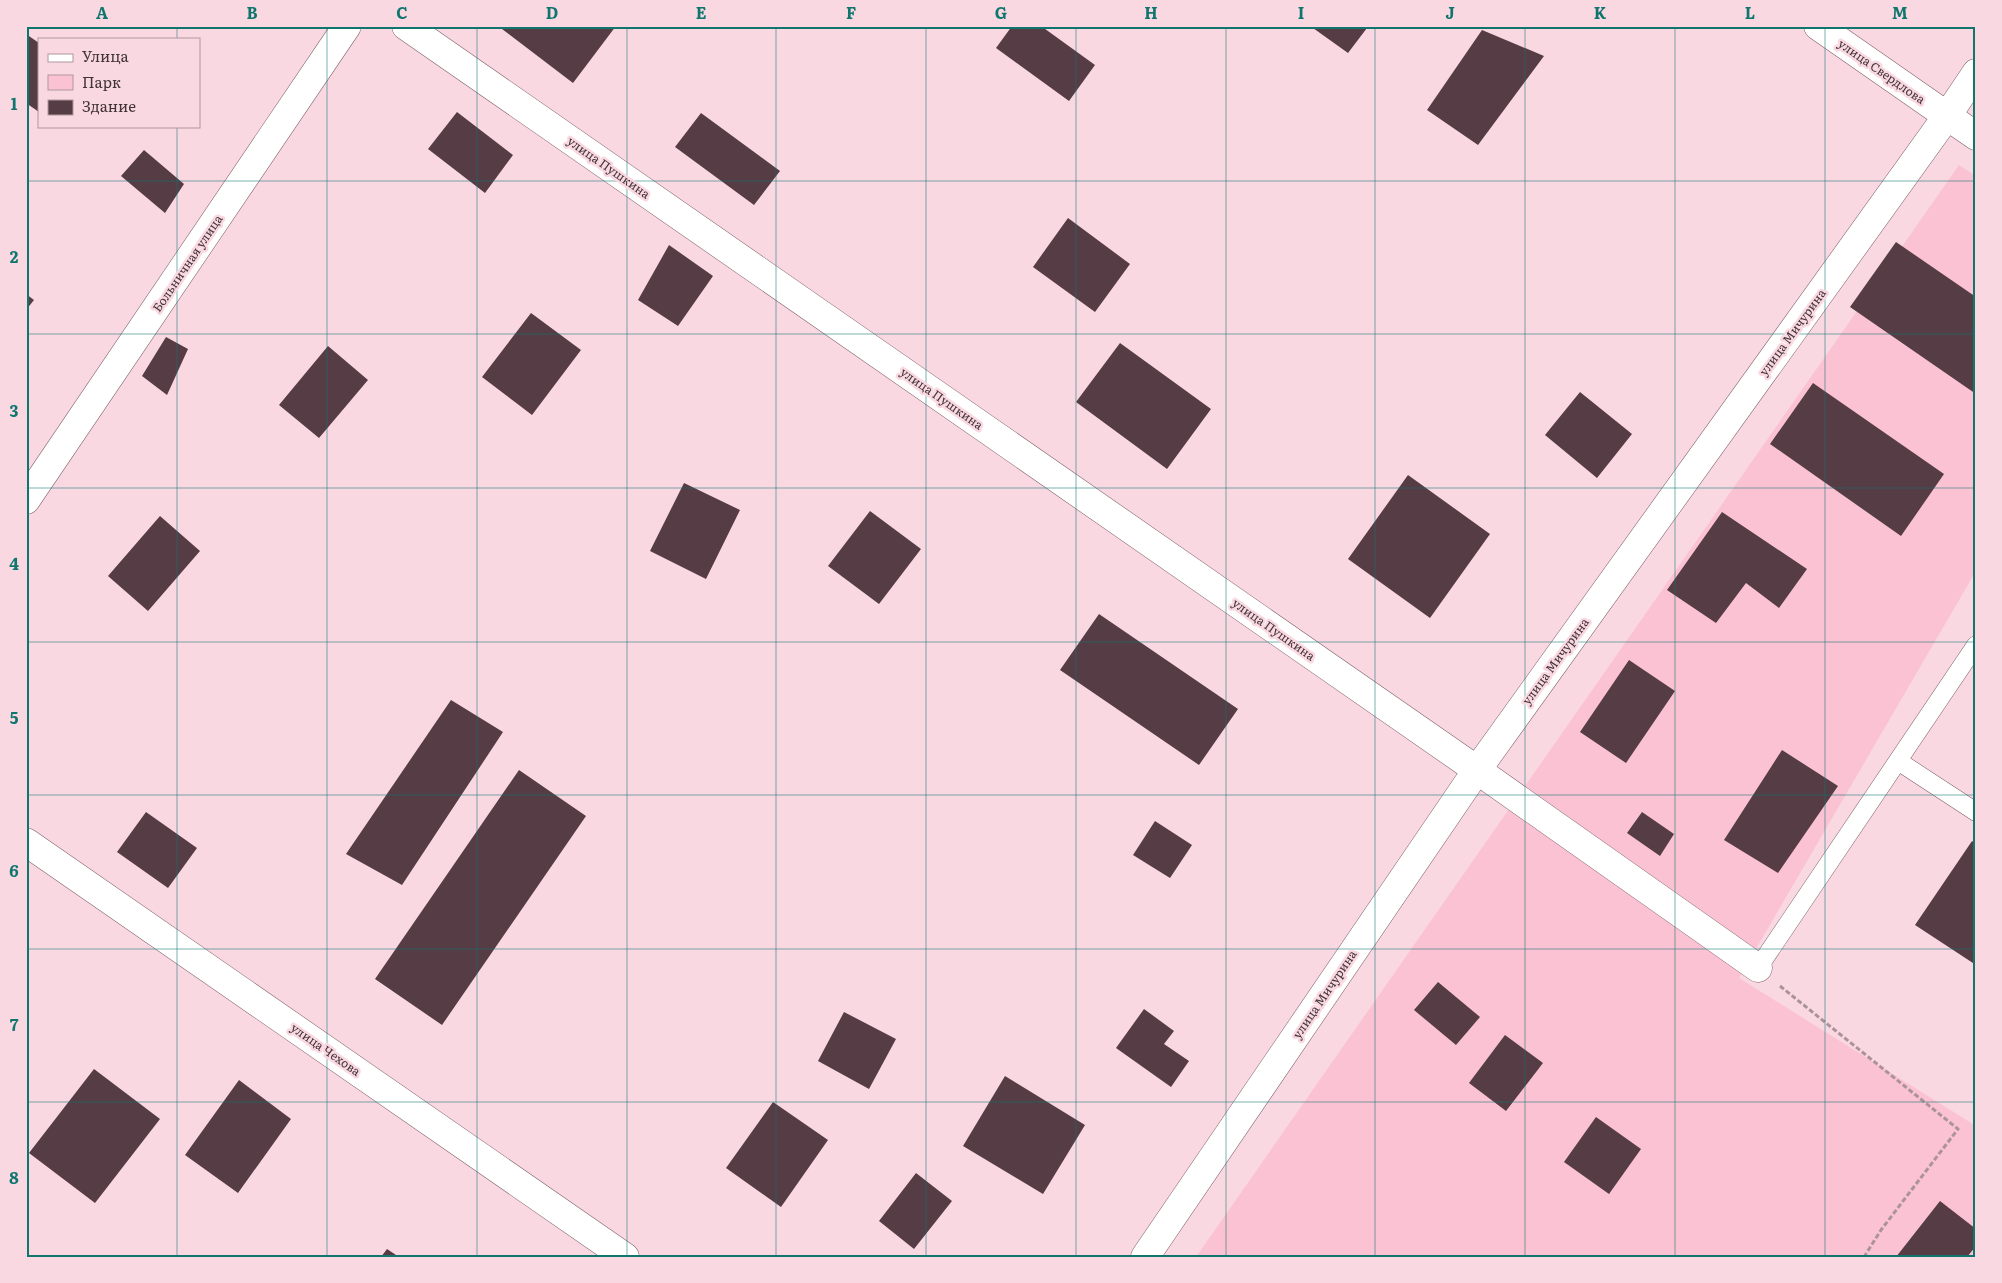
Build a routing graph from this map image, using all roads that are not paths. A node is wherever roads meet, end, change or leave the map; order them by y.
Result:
1 (347, 26) edge
2 (406, 26) edge
3 (1818, 26) edge
4 (1976, 73) edge
5 (1947, 116) junction
6 (1976, 136) edge
7 (26, 500) edge
8 (1976, 645) edge
9 (1898, 761) junction
10 (1477, 770) junction
11 (1976, 812) edge
12 (26, 842) edge
13 (1758, 968) joint
14 (624, 1257) edge
15 (1145, 1257) edge

1 - 7 street, Больничная улица
2 - 10 street, улица Пушкина
3 - 5 street, улица Свердлова
4 - 5 street, улица Мичурина
5 - 6 street, улица Свердлова
5 - 10 street, улица Мичурина
8 - 9 lane
9 - 11 lane
9 - 13 lane
10 - 13 street, улица Пушкина
10 - 15 street, улица Мичурина
12 - 14 street, улица Чехова

